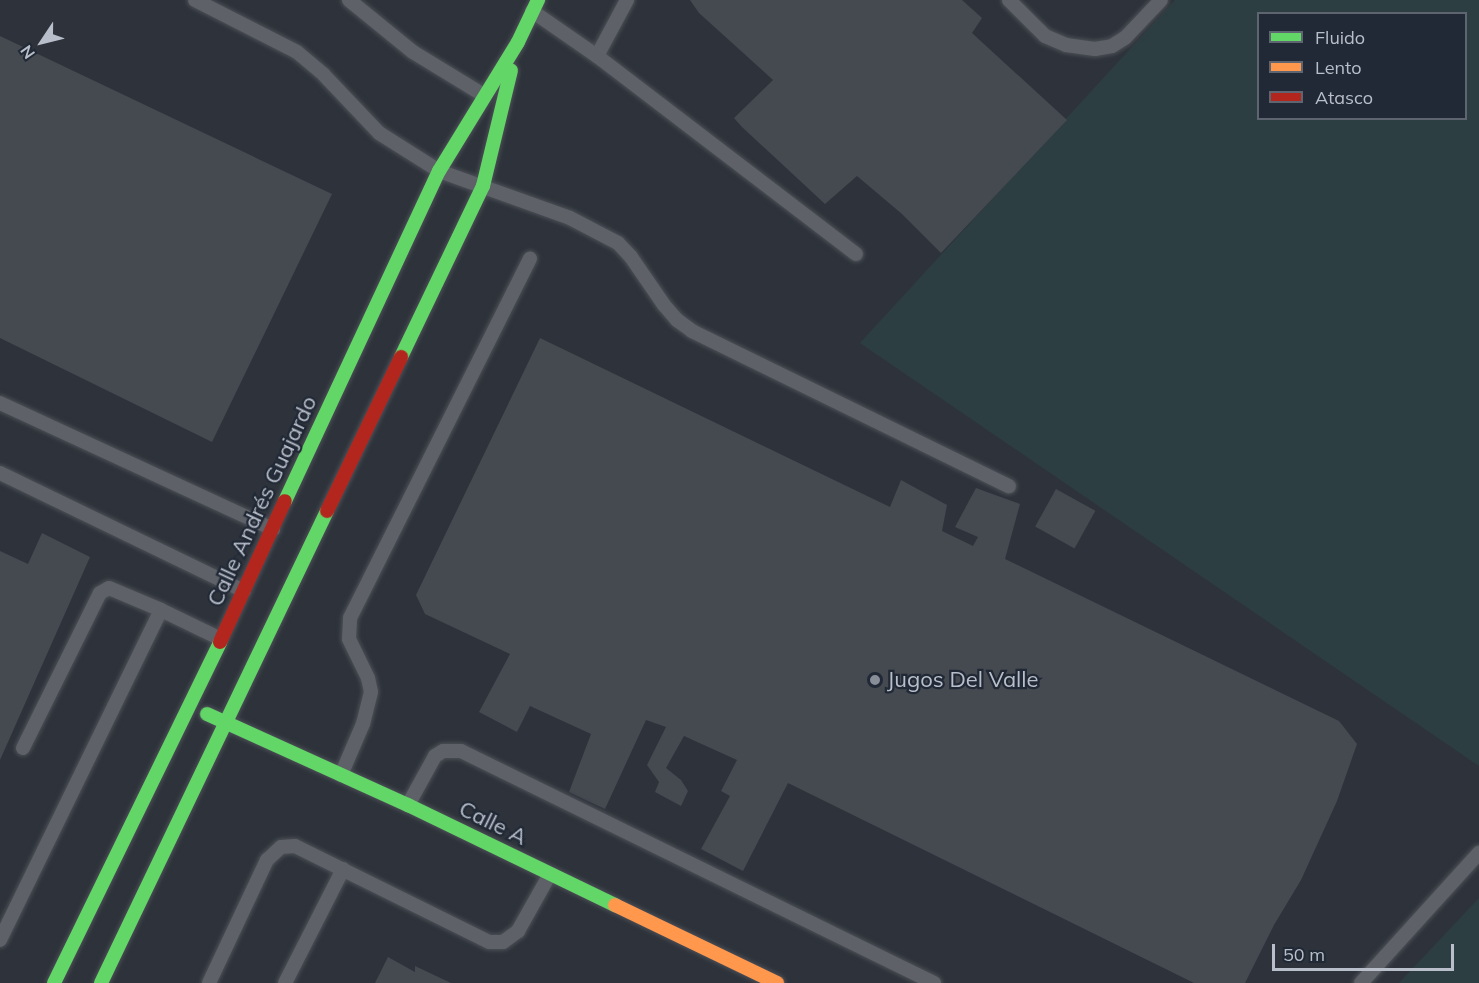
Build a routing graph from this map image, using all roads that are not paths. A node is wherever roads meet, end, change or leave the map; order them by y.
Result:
1 (195, 0) edge
2 (349, 0) edge
3 (627, 0) edge
4 (1009, 0) edge
5 (1161, 0) edge
6 (535, 6) edge
7 (518, 42) junction
8 (597, 56) junction
9 (484, 96) junction
10 (503, 104) junction
11 (439, 171) junction
12 (483, 186) junction
13 (856, 254) dead end
14 (530, 258) dead end
15 (0, 403) edge
16 (0, 473) edge
17 (1009, 486) dead end
18 (273, 529) junction
19 (244, 591) junction
20 (161, 610) junction
21 (221, 639) junction
22 (189, 706) junction
23 (226, 722) junction
24 (23, 748) dead end
25 (341, 775) junction
26 (408, 805) junction
27 (1479, 853) edge
28 (343, 869) junction
29 (550, 874) junction
30 (0, 940) edge
31 (54, 983) edge
32 (101, 983) edge
33 (209, 983) edge
34 (285, 983) edge
35 (777, 983) edge
36 (934, 983) edge
37 (1361, 983) edge

1 - 11 lane
2 - 9 lane
3 - 8 lane
4 - 5 lane
6 - 7 main road, Calle Andrés Guajardo
6 - 8 lane
7 - 9 main road, Calle Andrés Guajardo
7 - 10 main road, Calle Andrés Guajardo
8 - 13 lane
9 - 10 lane
9 - 11 main road, Calle Andrés Guajardo
10 - 12 main road, Calle Andrés Guajardo
11 - 12 lane
11 - 18 main road, Calle Andrés Guajardo
12 - 17 lane
12 - 23 main road, Calle Andrés Guajardo
14 - 25 lane
15 - 18 lane
16 - 19 lane
18 - 19 main road, Calle Andrés Guajardo
19 - 21 main road, Calle Andrés Guajardo
20 - 21 lane
20 - 24 lane
20 - 30 lane
21 - 22 main road, Calle Andrés Guajardo
22 - 23 main road, Calle A
22 - 31 main road, Calle Andrés Guajardo
23 - 25 main road, Calle A
23 - 32 main road, Calle Andrés Guajardo
25 - 26 main road, Calle A
26 - 29 main road, Calle A
26 - 36 lane
27 - 37 lane
28 - 29 lane
28 - 33 lane
28 - 34 lane
29 - 35 main road, Calle A

